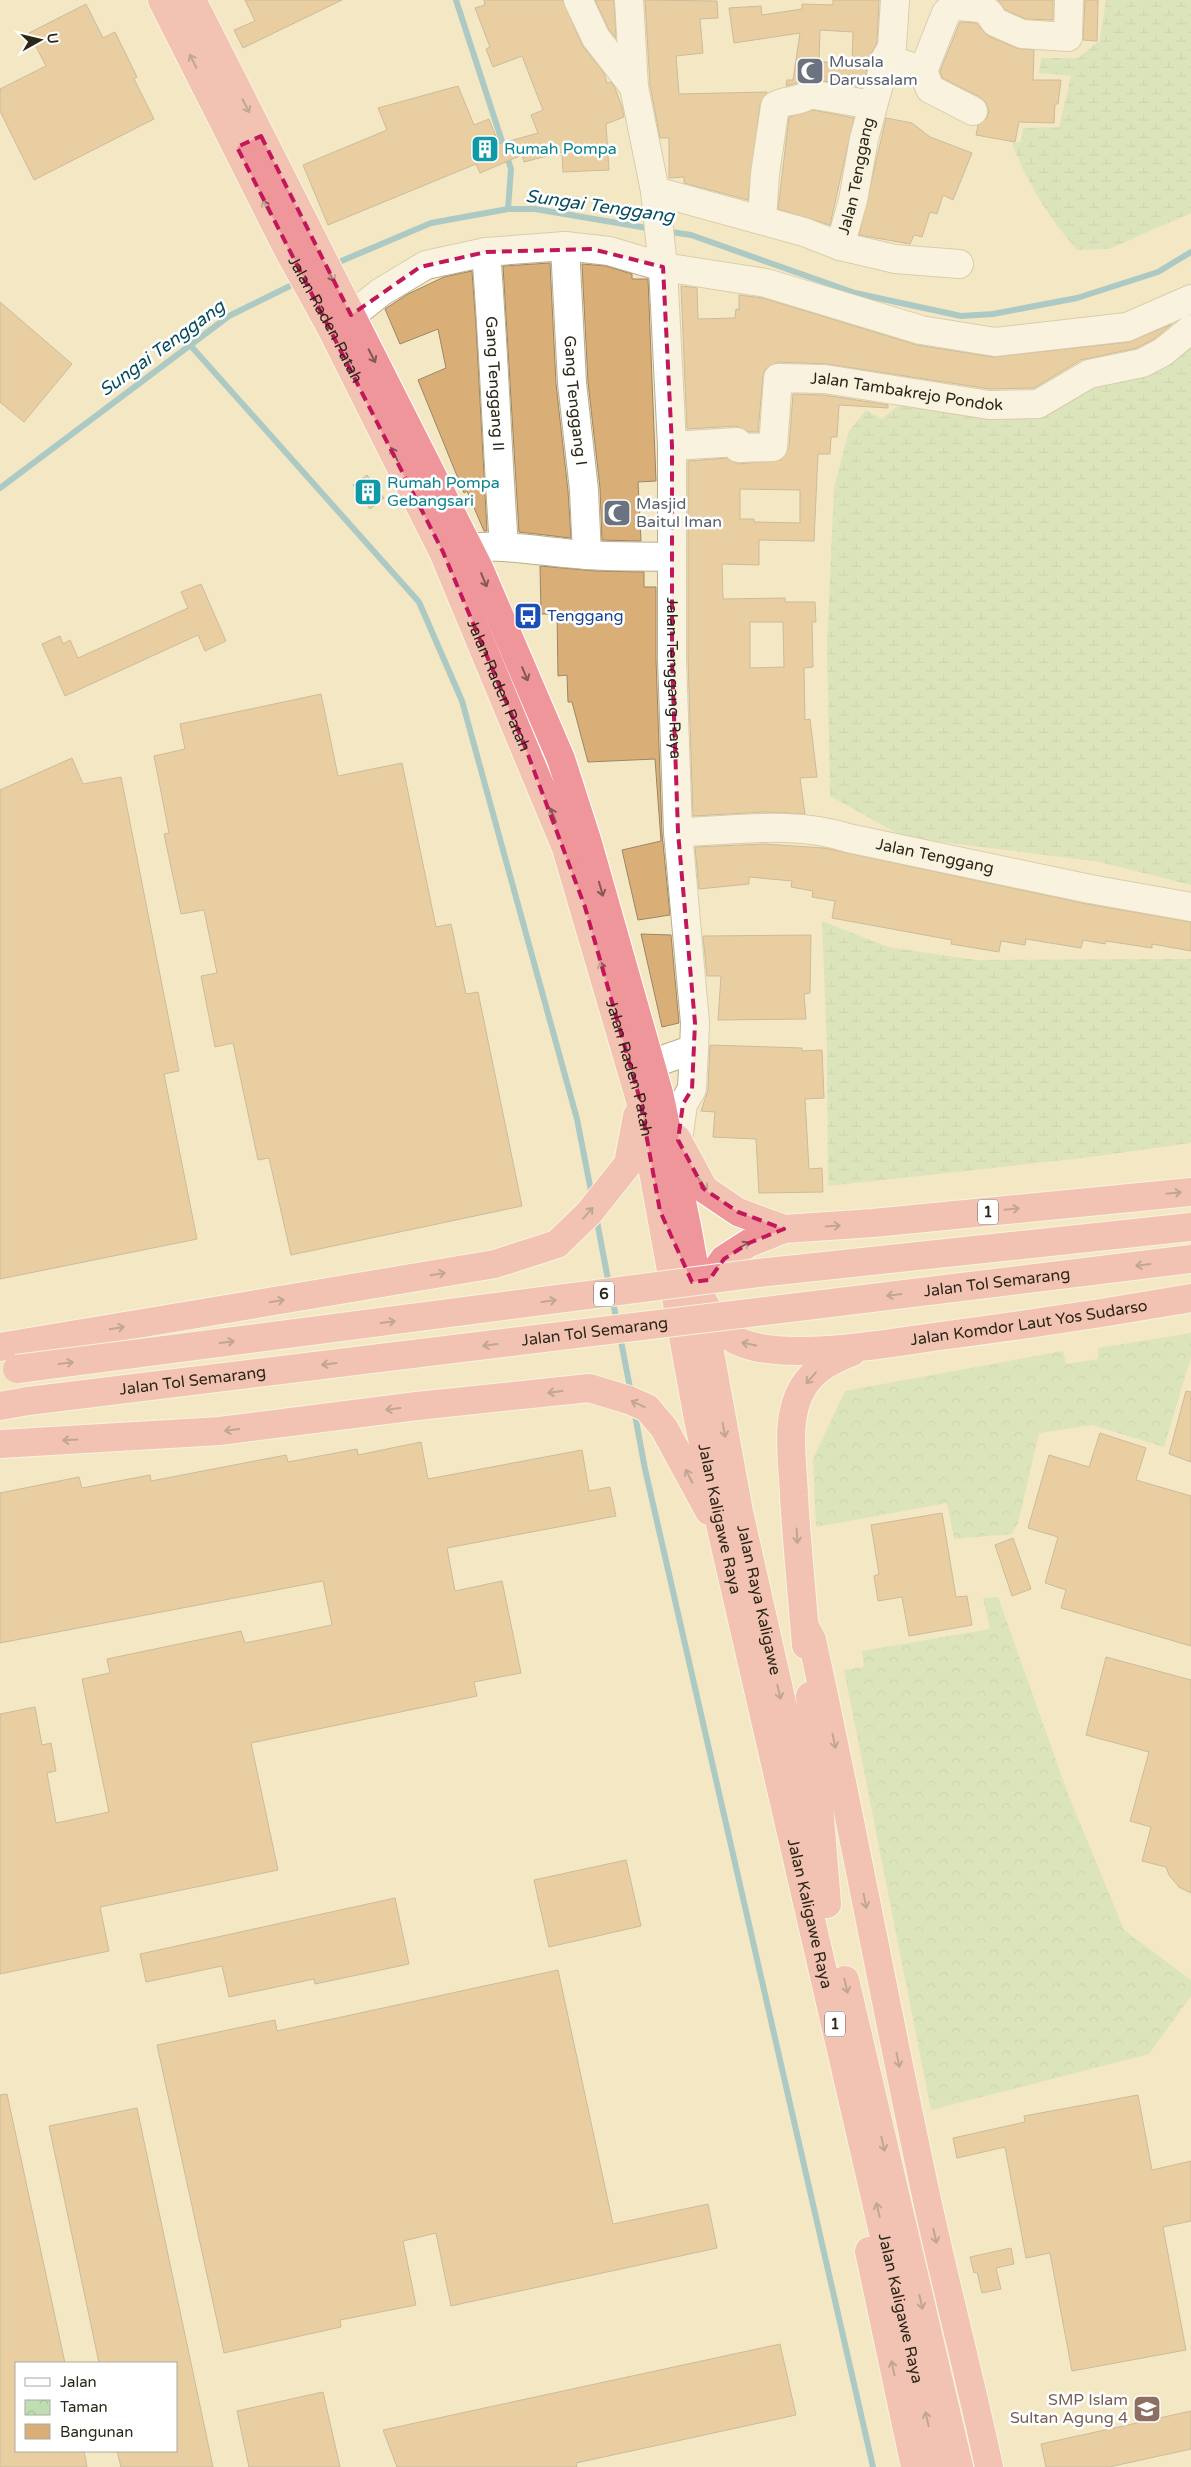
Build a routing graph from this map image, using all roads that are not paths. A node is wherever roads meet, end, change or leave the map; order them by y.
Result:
1 (162, 0) edge
2 (192, 0) edge
3 (578, 0) edge
4 (629, 0) edge
5 (895, 0) edge
6 (1069, 0) edge
7 (990, 6) edge
8 (886, 58) junction
9 (923, 70) junction
10 (634, 87) junction
11 (873, 105) junction
12 (973, 111) dead end
13 (261, 136) junction
14 (236, 147) junction
15 (656, 197) junction
16 (762, 220) junction
17 (565, 246) junction
18 (840, 246) junction
19 (486, 252) junction
20 (662, 264) junction
21 (959, 264) dead end
22 (1191, 299) edge
23 (344, 319) junction
24 (1191, 329) edge
25 (672, 446) junction
26 (504, 546) junction
27 (456, 549) junction
28 (587, 555) junction
29 (670, 556) junction
30 (678, 832) junction
31 (1191, 907) edge
32 (694, 1049) junction
33 (651, 1064) junction
34 (649, 1097) junction
35 (678, 1140) junction
36 (1191, 1192) edge
37 (660, 1212) junction
38 (1191, 1227) edge
39 (784, 1229) junction
40 (1191, 1259) edge
41 (698, 1294) junction
42 (1191, 1298) edge
43 (867, 1346) junction
44 (0, 1347) edge
45 (9, 1370) edge
46 (0, 1406) edge
47 (698, 1419) junction
48 (0, 1444) edge
49 (722, 1533) junction
50 (733, 1582) junction
51 (805, 1627) junction
52 (827, 1904) junction
53 (915, 2467) edge
54 (938, 2467) edge
55 (959, 2467) edge
56 (989, 2467) edge

14 -> 1 highway, Jalan Raden Patah
2 -> 13 highway, Jalan Raden Patah
3 - 10 street
4 - 10 street
5 - 8 street, Jalan Tenggang
6 - 7 street
7 - 9 street
8 - 9 street
8 - 11 street, Jalan Tenggang
9 - 12 street
10 - 15 street
11 - 16 street, Jalan Tenggang
11 - 18 street, Jalan Tenggang
13 - 14 highway
13 -> 23 highway, Jalan Raden Patah
23 -> 14 highway, Jalan Raden Patah
15 - 16 street, Jalan Tenggang
15 - 20 street, Jalan Tenggang Raya
16 - 18 street, Jalan Tenggang
17 - 19 street
17 - 20 street
17 - 28 street, Gang Tenggang I
18 - 21 street, Jalan Tenggang
19 - 23 street
19 - 26 street, Gang Tenggang II
20 - 22 street
20 - 25 street, Jalan Tenggang Raya
23 - 27 highway, Jalan Raden Patah
24 - 25 street, Jalan Tambakrejo Pondok
25 - 29 street, Jalan Tenggang Raya
26 - 27 street
26 - 28 street
27 -> 33 highway, Jalan Raden Patah
34 -> 27 highway, Jalan Raden Patah
28 - 29 street
29 - 30 street, Jalan Tenggang Raya
30 - 31 street, Jalan Tenggang
30 - 32 street, Jalan Tenggang Raya
32 - 33 street
32 - 35 street, Jalan Tenggang Raya
33 - 34 highway, Jalan Raden Patah
34 - 35 highway
34 - 37 highway, Jalan Raden Patah
34 - 41 highway, Jalan Raden Patah
44 -> 34 highway
35 -> 39 highway
39 -> 36 highway, 1
37 - 41 highway
37 - 47 highway, Jalan Raden Patah
45 -> 38 highway, Jalan Tol Semarang / 6, bridge
41 -> 39 highway, 1
40 -> 46 highway, Jalan Tol Semarang / 6, bridge
43 -> 41 highway
41 - 47 highway, 1
41 -> 52 highway, Jalan Raya Kaligawe
42 - 43 highway, Jalan Komdor Laut Yos Sudarso / 1
43 -> 51 highway, 1
47 - 49 highway, Jalan Kaligawe Raya / 1
49 -> 48 highway
49 - 50 highway, Jalan Kaligawe Raya / 1
53 -> 50 highway
54 -> 50 highway, Jalan Kaligawe Raya / 1
51 - 52 highway, 1
51 -> 56 highway
52 -> 55 highway, Jalan Kaligawe Raya / 1

